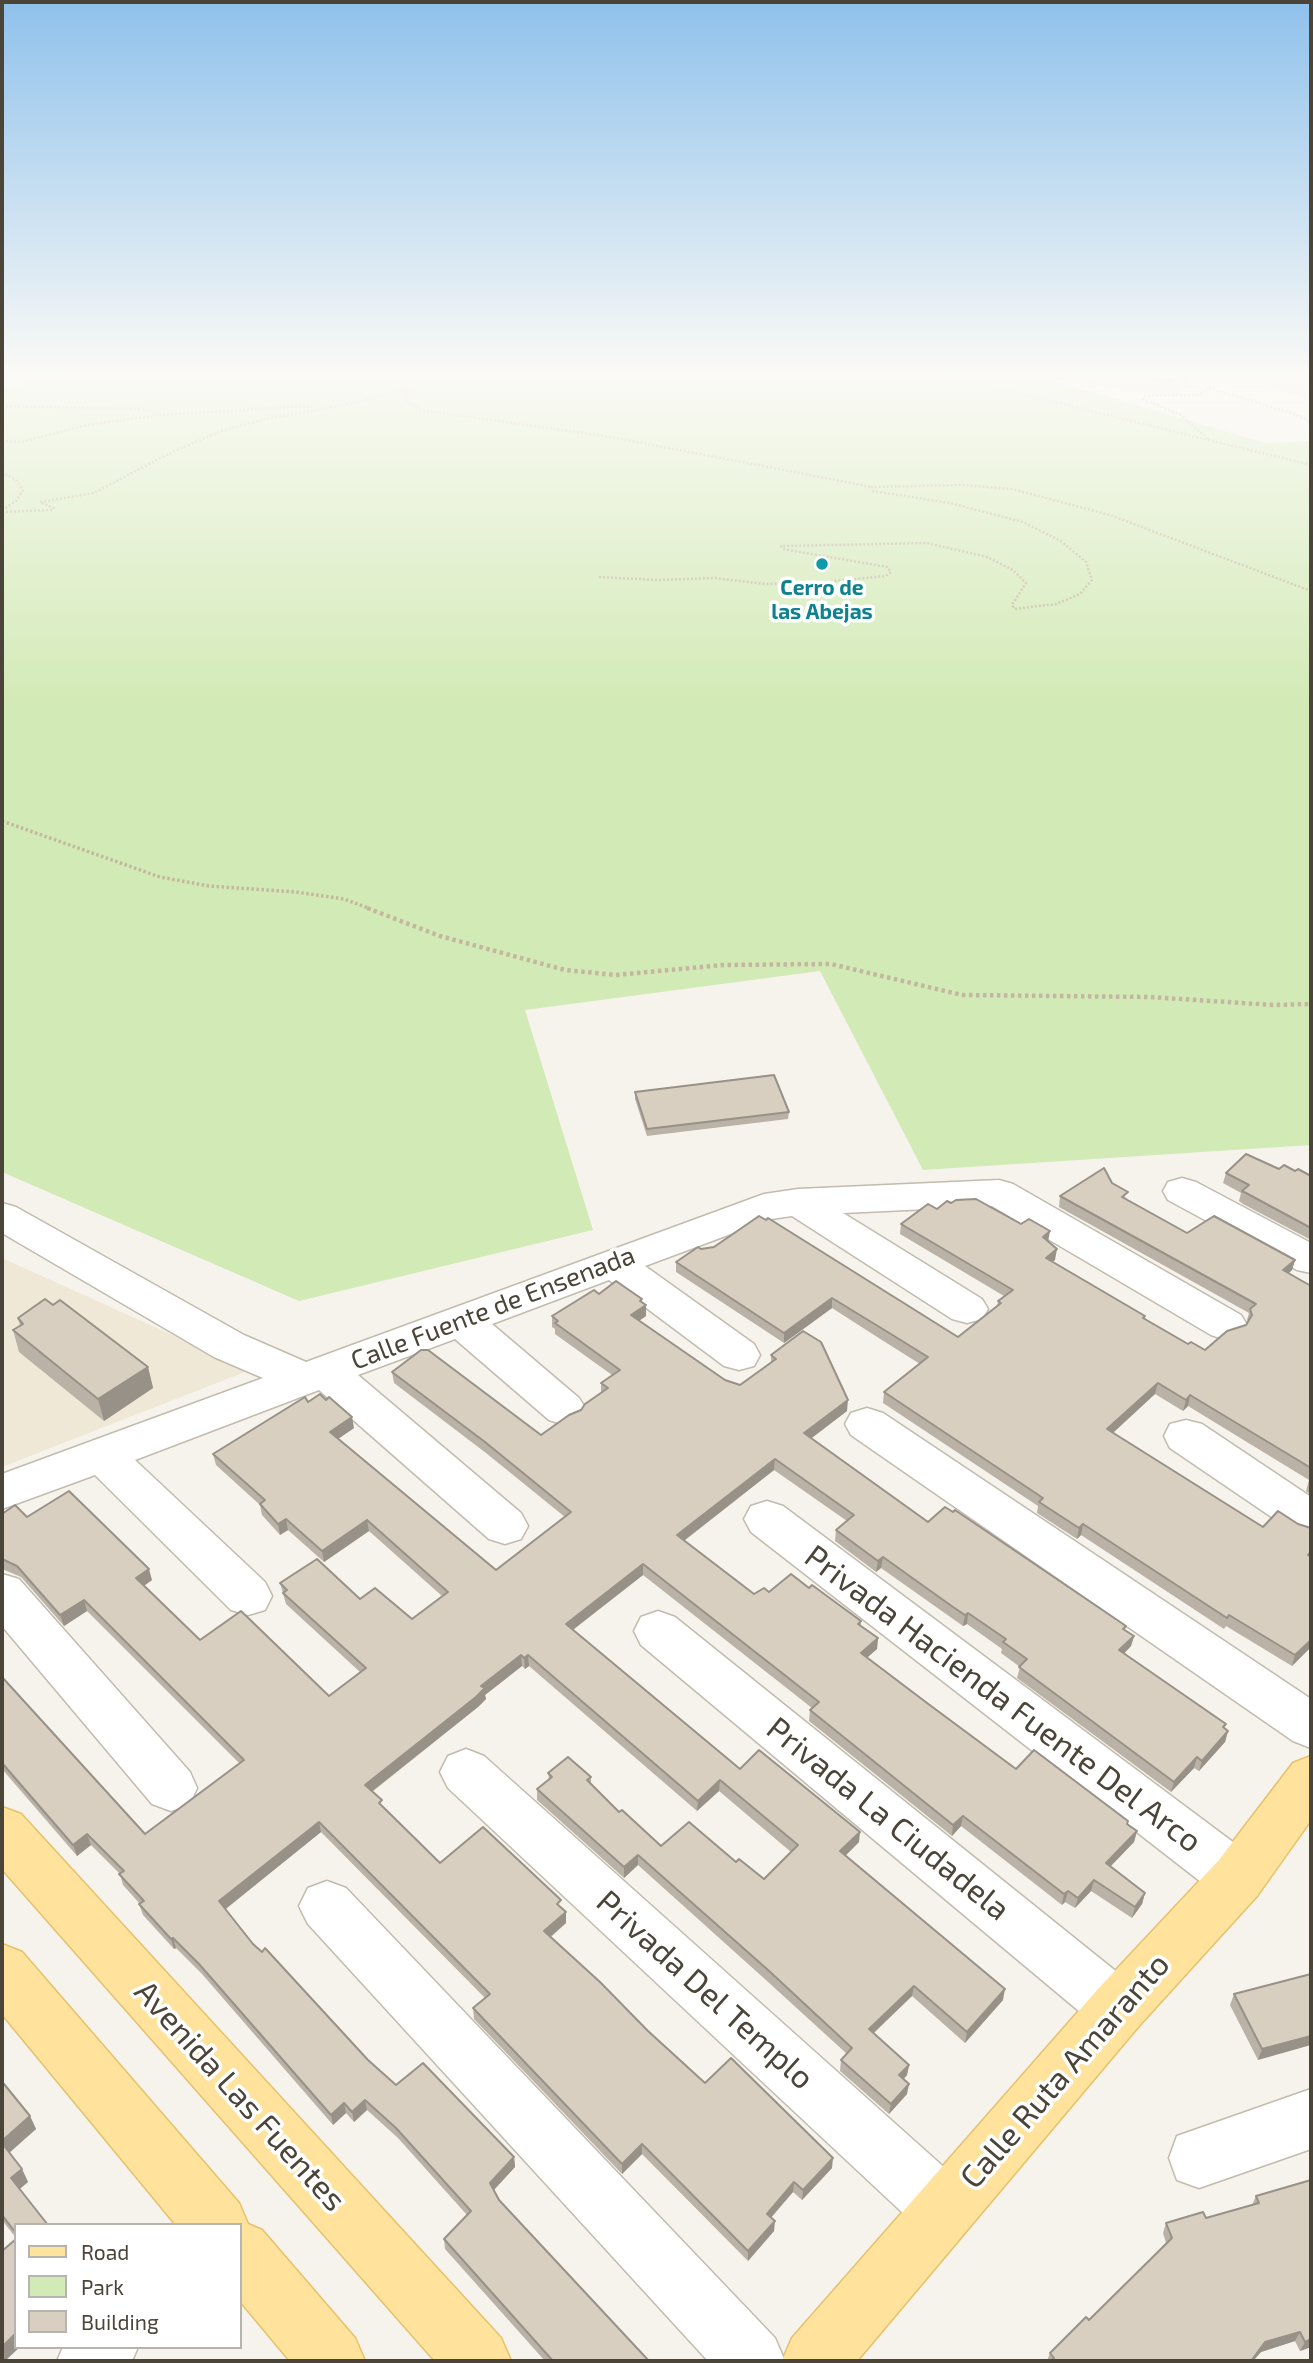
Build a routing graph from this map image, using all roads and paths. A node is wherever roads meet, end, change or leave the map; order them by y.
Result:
1 (22, 488) edge
2 (103, 488) edge
3 (872, 488) edge
4 (1003, 488) edge
5 (2, 511) edge
6 (599, 577) dead end
7 (1311, 590) edge
8 (2, 821) edge
9 (1311, 1004) edge
10 (1182, 1191) dead end
11 (798, 1202) junction
12 (2, 1216) edge
13 (1311, 1260) edge
14 (613, 1263) junction
15 (967, 1309) dead end
16 (461, 1321) junction
17 (1226, 1325) dead end
18 (739, 1355) dead end
19 (315, 1375) junction
20 (564, 1409) dead end
21 (867, 1424) dead end
22 (1186, 1436) dead end
23 (101, 1454) junction
24 (2, 1492) edge
25 (767, 1519) dead end
26 (1311, 1520) edge
27 (505, 1526) dead end
28 (2, 1593) edge
29 (248, 1596) dead end
30 (658, 1630) dead end
31 (1311, 1726) edge
32 (466, 1772) dead end
33 (171, 1787) dead end
34 (1306, 1795) edge
35 (2, 1831) edge
36 (1238, 1878) junction
37 (327, 1906) dead end
38 (2, 1971) edge
39 (1118, 2008) junction
40 (1311, 2119) edge
41 (1199, 2158) dead end
42 (943, 2208) junction
43 (214, 2223) edge
44 (242, 2254) edge
45 (103, 2349) edge
46 (90, 2361) edge
47 (332, 2361) edge
48 (478, 2361) edge
49 (752, 2361) edge
50 (815, 2361) edge

1 - 5 path
2 - 5 path
3 - 6 path
4 - 7 path
8 - 9 path
10 - 13 street
11 - 14 street, Calle Fuente de Ensenada
11 - 15 street
11 - 17 street, Calle Fuente de Ensenada
12 - 19 street
14 - 16 street, Calle Fuente de Ensenada
14 - 18 street
16 - 19 street, Calle Fuente de Ensenada
16 - 20 street
19 - 23 street, Calle Fuente de Ensenada
19 - 27 street
21 - 31 street
22 - 26 street
23 - 24 street, Calle Fuente de Ensenada
23 - 29 street
25 - 36 street, Privada Hacienda Fuente Del Arco
28 - 33 street
30 - 39 street, Privada La Ciudadela
32 - 42 street, Privada Del Templo
34 - 36 main road, Calle Ruta Amaranto
35 - 48 main road, Avenida Las Fuentes
36 - 39 main road, Calle Ruta Amaranto
37 - 49 street
38 - 43 main road
39 - 42 main road, Calle Ruta Amaranto
40 - 41 street
42 - 50 main road, Calle Ruta Amaranto
44 - 47 main road
45 - 46 street

